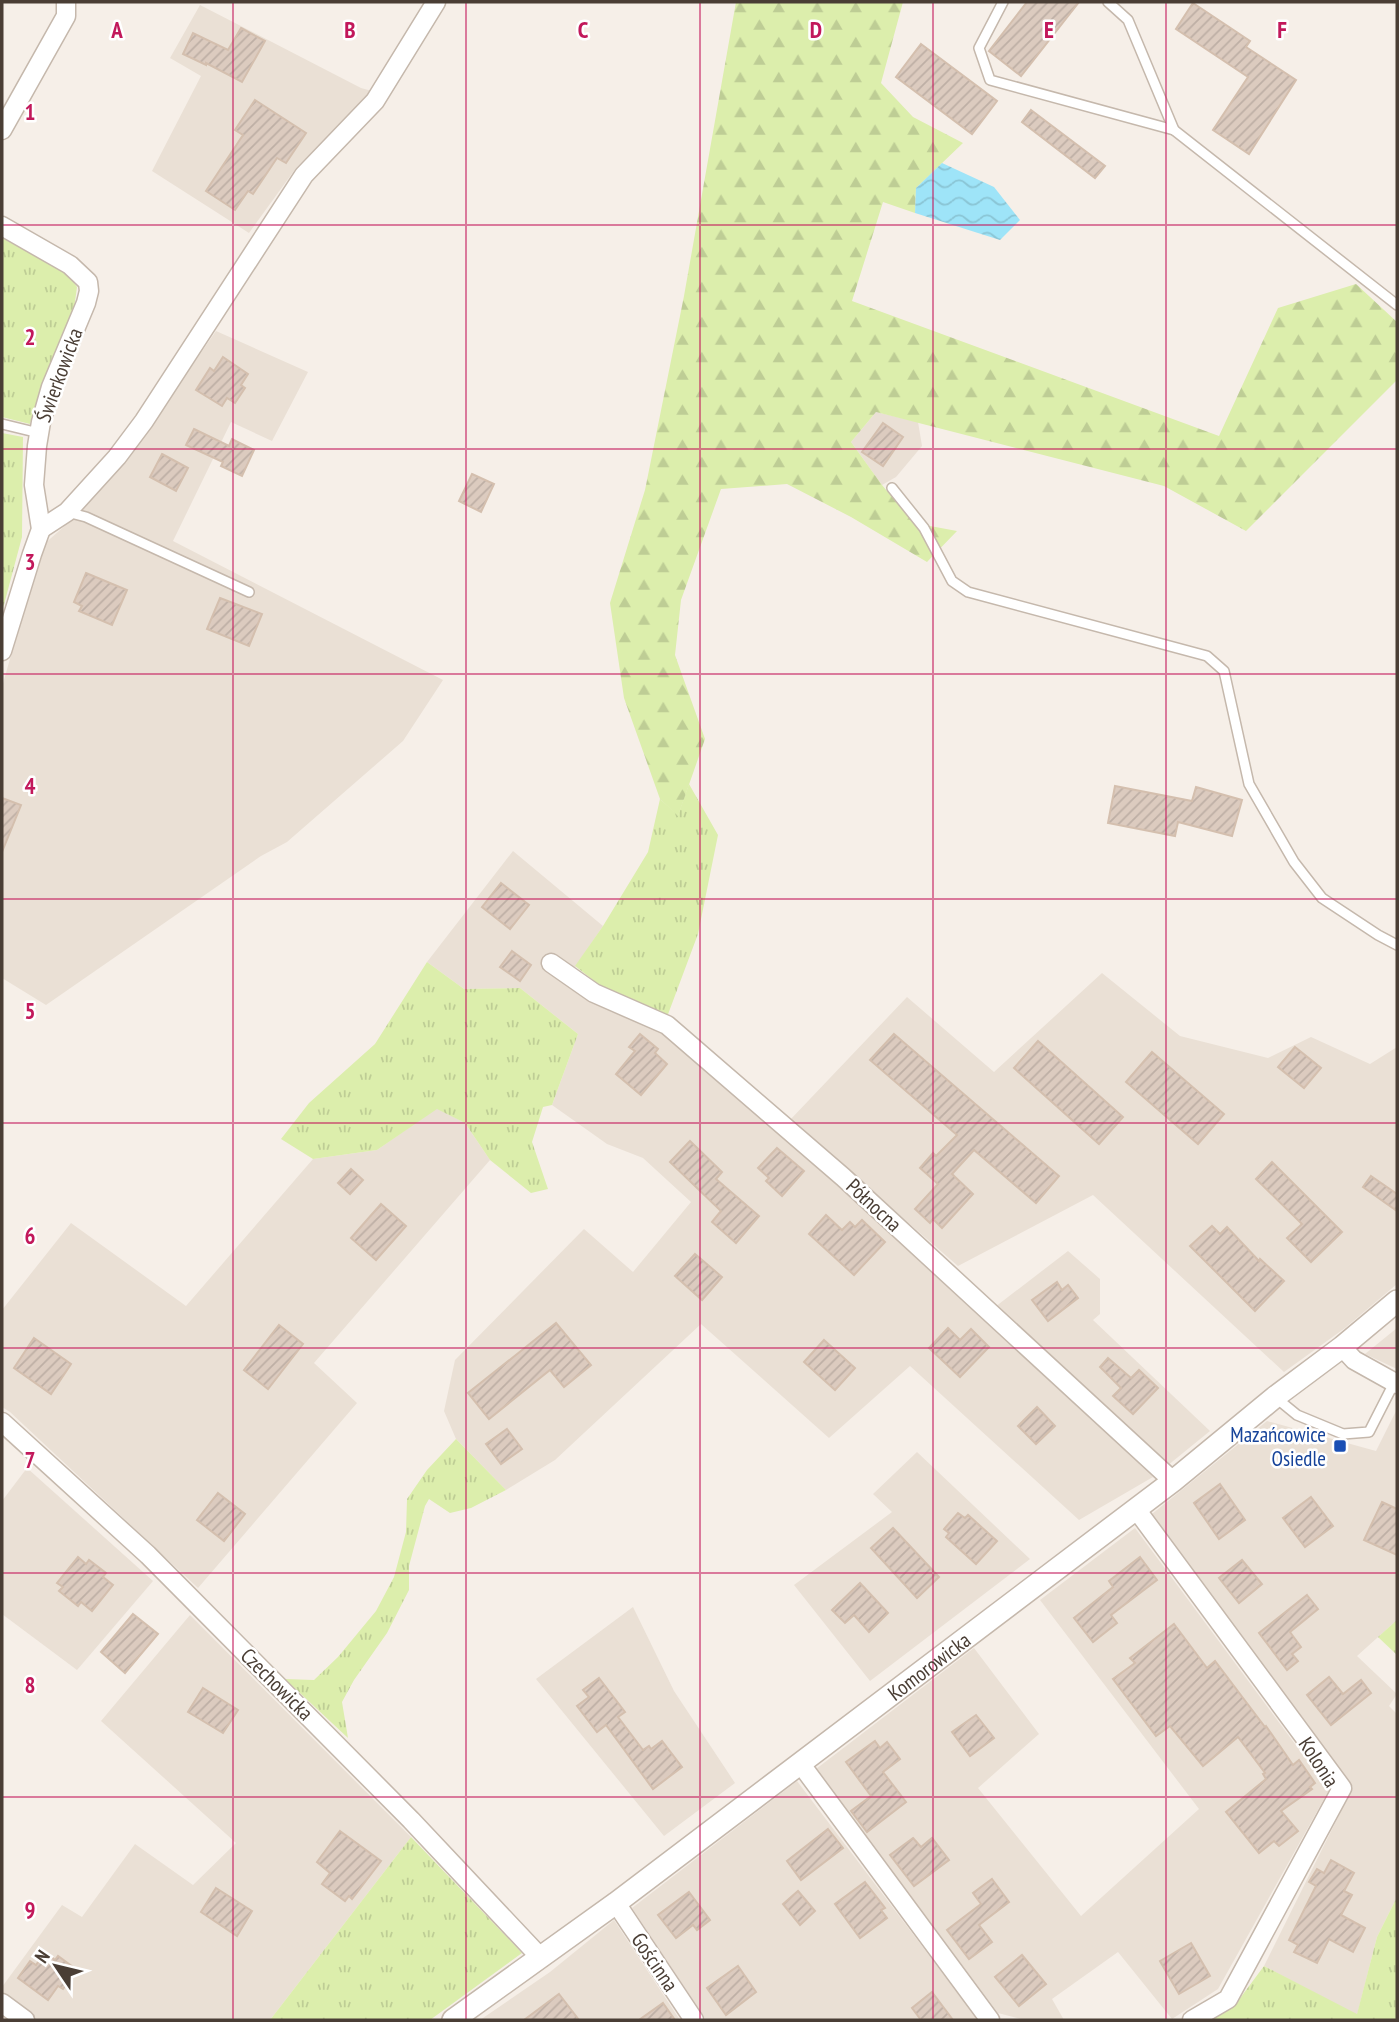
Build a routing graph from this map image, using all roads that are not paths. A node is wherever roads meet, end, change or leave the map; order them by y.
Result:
1 (66, 2) edge
2 (436, 2) edge
3 (1003, 2) edge
4 (1108, 2) edge
5 (2, 130) edge
6 (1174, 130) junction
7 (2, 226) edge
8 (1397, 305) edge
9 (2, 424) edge
10 (39, 433) junction
11 (892, 488) dead end
12 (68, 512) junction
13 (41, 529) junction
14 (249, 592) dead end
15 (2, 651) edge
16 (1397, 945) edge
17 (551, 963) dead end
18 (1397, 1301) edge
19 (1342, 1346) junction
20 (1396, 1384) edge
21 (1275, 1397) junction
22 (2, 1422) edge
23 (1173, 1481) junction
24 (1136, 1509) junction
25 (800, 1763) junction
26 (616, 1903) junction
27 (541, 1958) junction
28 (2, 2003) edge
29 (25, 2020) edge
30 (453, 2020) edge
31 (694, 2020) edge
32 (990, 2020) edge
33 (1192, 2020) edge

1 - 5 street
2 - 12 street
3 - 6 lane
4 - 6 lane
6 - 8 lane
7 - 10 street, Świerkowicka
9 - 10 lane
10 - 13 street, Świerkowicka
11 - 16 lane
12 - 13 street
12 - 14 lane
13 - 15 street, Świerkowicka
17 - 23 street, Północna
18 - 19 street, Komorowicka
19 - 20 street
19 - 21 street, Komorowicka
20 - 21 lane
21 - 23 street, Komorowicka
22 - 27 street, Czechowicka
23 - 24 street, Komorowicka
24 - 25 street, Komorowicka
24 - 33 street, Kolonia
25 - 26 street, Komorowicka
25 - 32 street
26 - 27 street, Komorowicka
26 - 31 street, Gościnna
27 - 30 street, Komorowicka
28 - 29 street

